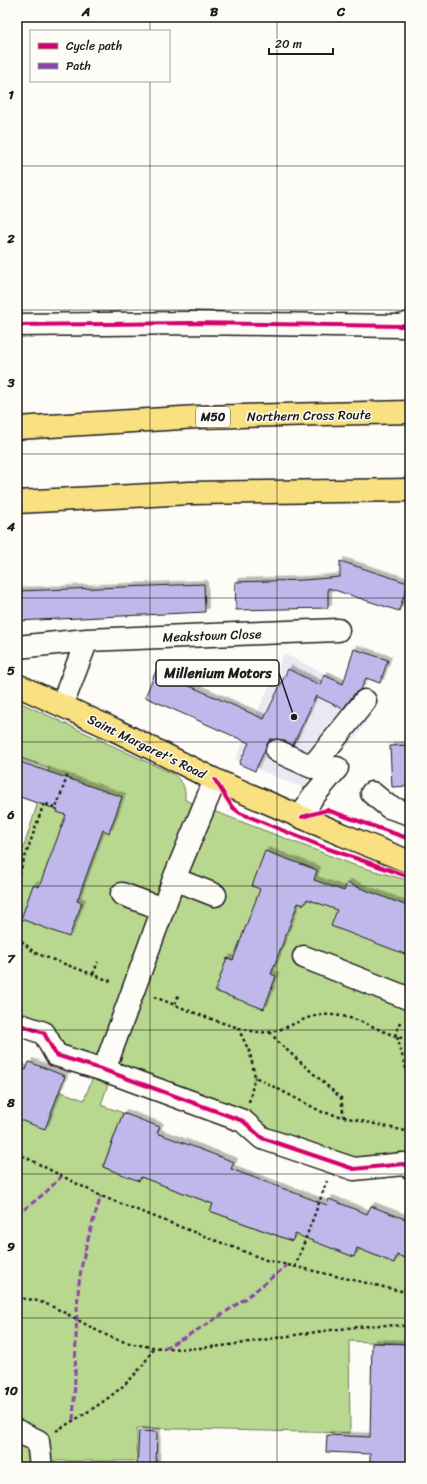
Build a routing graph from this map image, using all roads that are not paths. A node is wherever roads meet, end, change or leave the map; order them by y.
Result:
1 (410, 323) edge
2 (17, 324) edge
3 (410, 412) edge
4 (17, 428) edge
5 (410, 490) edge
6 (17, 502) edge
7 (338, 630) dead end
8 (87, 640) junction
9 (17, 647) edge
10 (17, 685) edge
11 (365, 700) dead end
12 (62, 705) junction
13 (277, 751) dead end
14 (312, 767) junction
15 (337, 768) dead end
16 (215, 780) junction
17 (320, 788) junction
18 (372, 793) dead end
19 (410, 814) edge
20 (302, 817) junction
21 (410, 862) edge
22 (174, 879) junction
23 (122, 894) dead end
24 (215, 895) dead end
25 (163, 909) junction
26 (304, 957) dead end
27 (410, 999) edge
28 (17, 1024) edge
29 (104, 1070) junction
30 (410, 1166) edge
31 (17, 1431) edge
32 (41, 1467) edge

1 - 2 street
3 - 4 main road, Northern Cross Route / M50
5 - 6 main road
7 - 8 street, Meakstown Close
8 - 9 street, Meakstown Close
8 - 12 street
10 - 12 main road, Saint Margaret's Road
11 - 14 street
12 - 16 main road, Saint Margaret's Road
13 - 14 street
14 - 17 street
15 - 17 street
16 - 20 main road, Saint Margaret's Road
16 - 22 street
17 - 20 street
18 - 19 street
20 - 21 main road, Saint Margaret's Road
22 - 24 street
22 - 25 street
23 - 25 street
25 - 29 street
26 - 27 street
28 - 29 street
29 - 30 street
31 - 32 street

